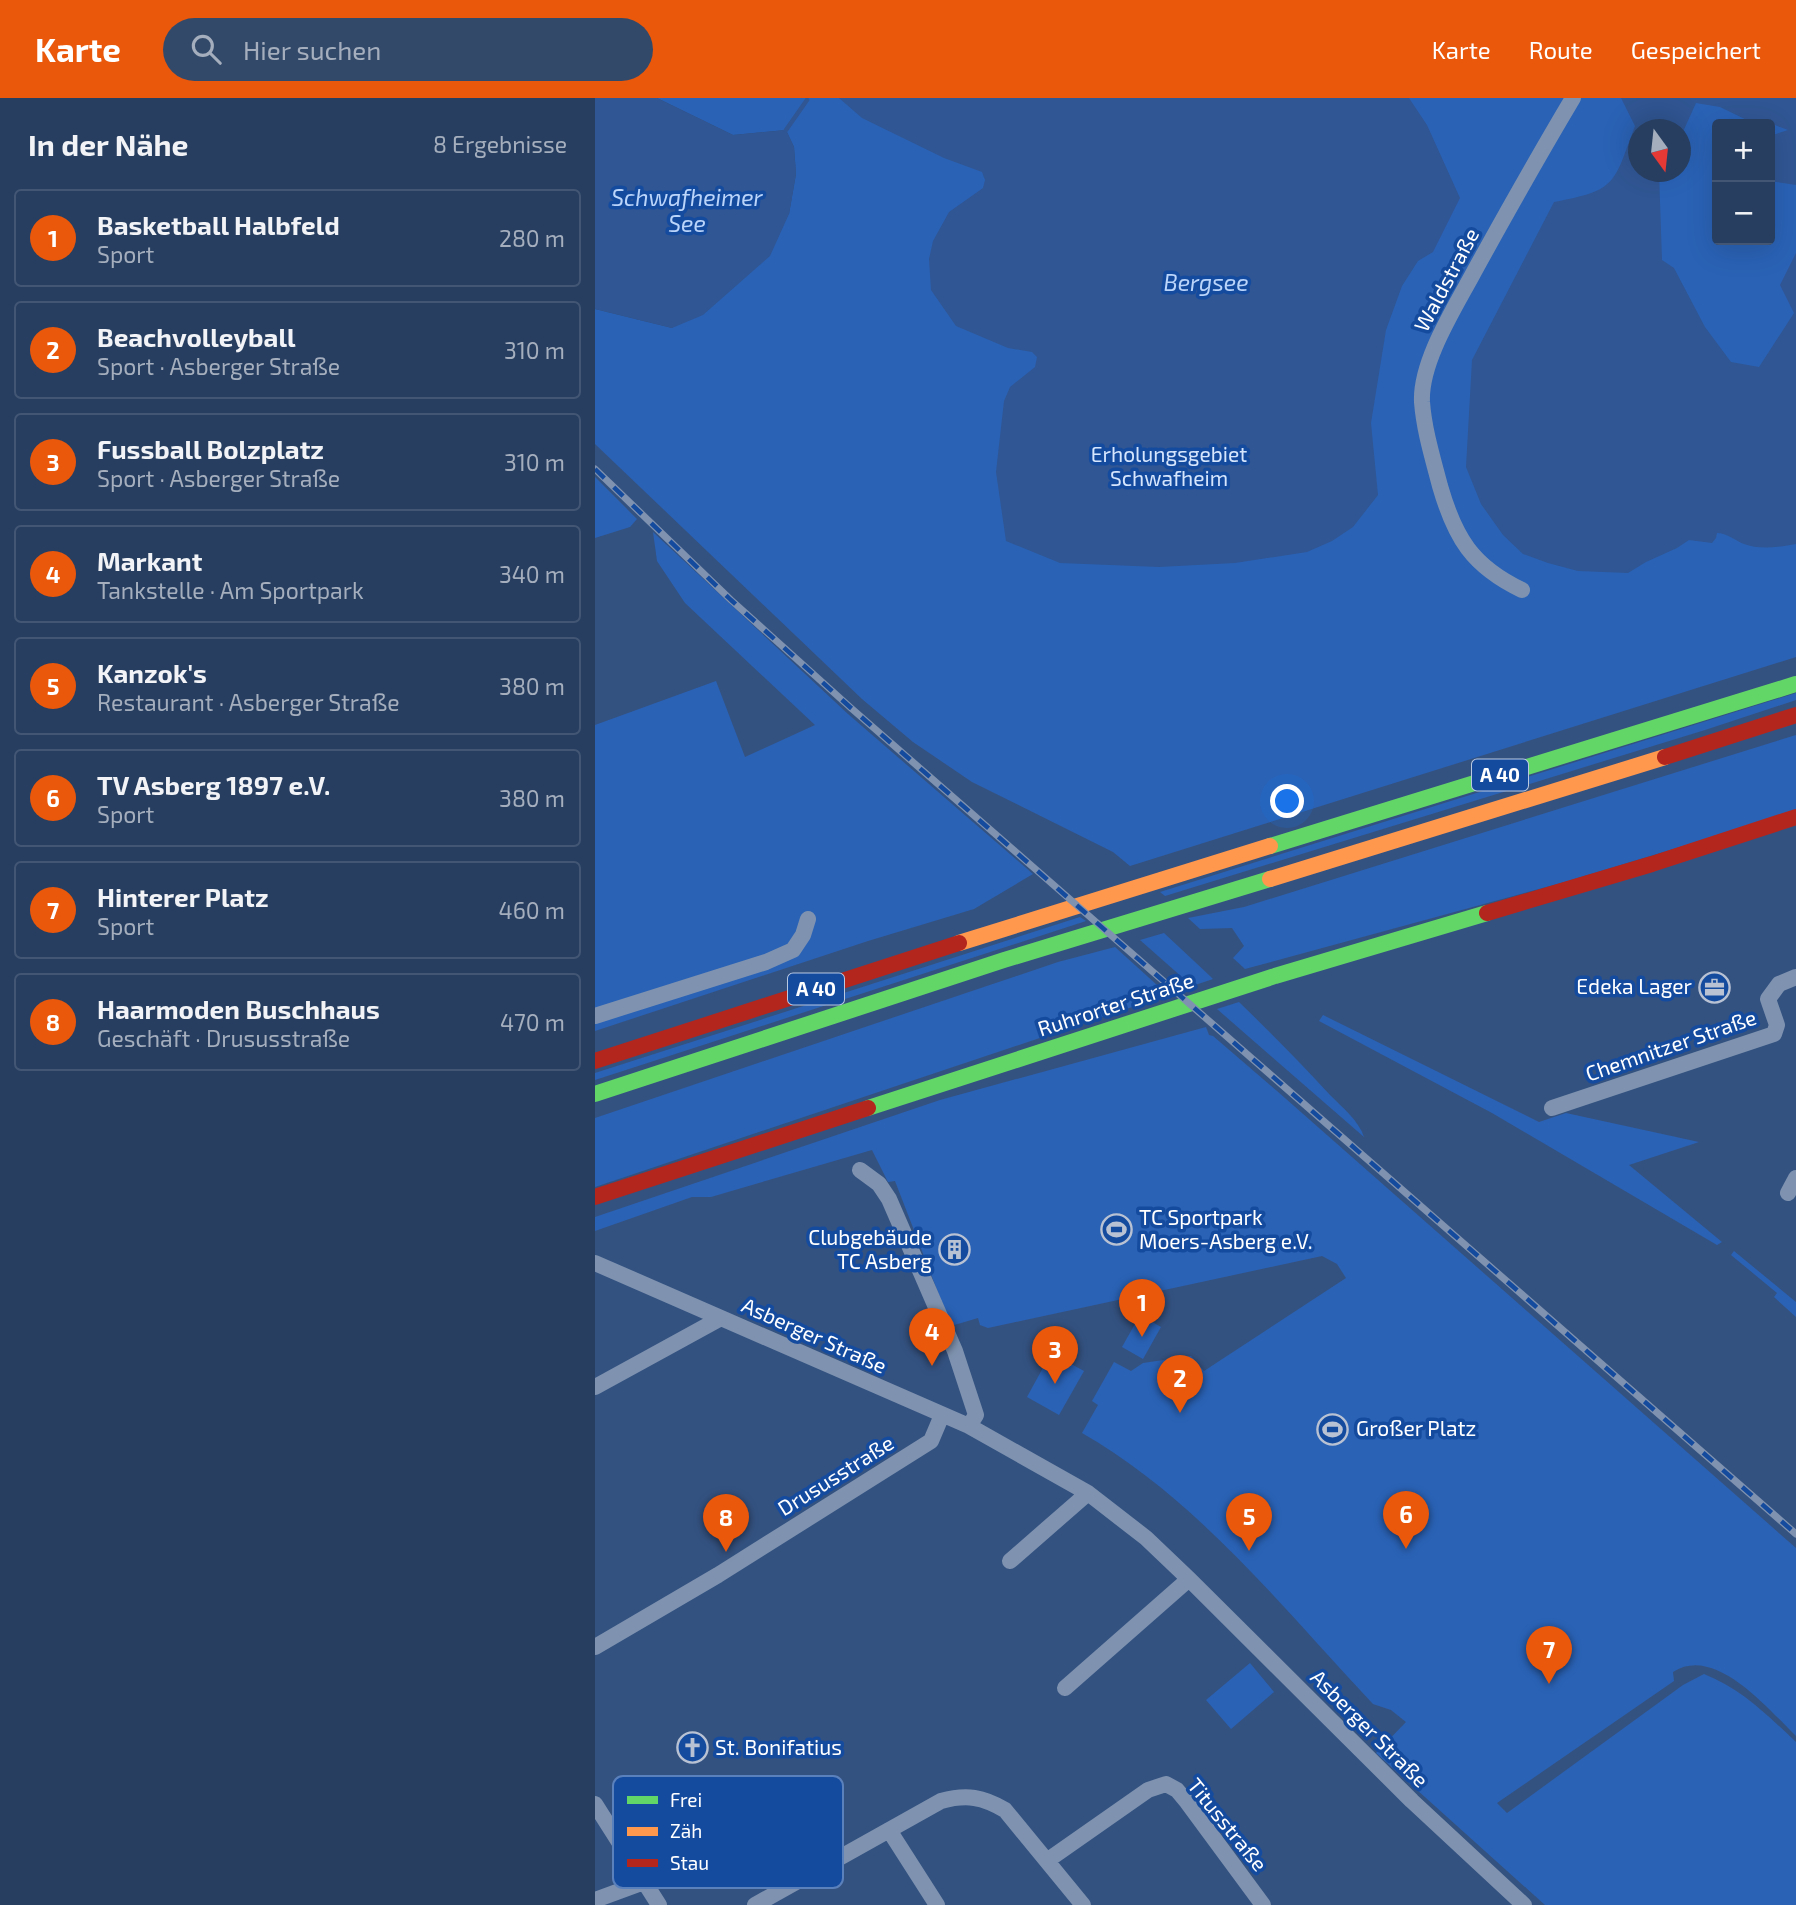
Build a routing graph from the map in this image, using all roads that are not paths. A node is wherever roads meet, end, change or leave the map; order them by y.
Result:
1 (1573, 98) edge
2 (1523, 590) dead end
3 (1796, 684) edge
4 (1796, 715) edge
5 (1796, 817) edge
6 (1796, 830) edge
7 (1653, 864) junction
8 (807, 919) dead end
9 (1796, 977) edge
10 (595, 1016) edge
11 (595, 1061) edge
12 (595, 1094) edge
13 (1552, 1108) dead end
14 (860, 1170) dead end
15 (1796, 1178) edge
16 (1789, 1193) dead end
17 (595, 1197) edge
18 (595, 1263) edge
19 (721, 1318) junction
20 (595, 1387) edge
21 (942, 1415) junction
22 (969, 1426) junction
23 (1088, 1493) junction
24 (1010, 1561) dead end
25 (1189, 1578) junction
26 (595, 1647) edge
27 (1065, 1688) dead end
28 (595, 1804) edge
29 (889, 1830) junction
30 (613, 1833) edge
31 (843, 1856) edge
32 (1048, 1860) junction
33 (628, 1888) edge
34 (648, 1888) edge
35 (785, 1888) edge
36 (595, 1900) edge
37 (1515, 1902) edge
38 (659, 1905) edge
39 (755, 1905) edge
40 (937, 1905) edge
41 (1083, 1905) edge
42 (1263, 1905) edge

1 - 2 street, Waldstraße
3 - 11 main road, A 40
4 - 12 main road, A 40
5 - 7 main road, Ruhrorter Straße
6 - 7 main road, Ruhrorter Straße
7 - 17 main road, Ruhrorter Straße
8 - 10 street
9 - 13 street, Chemnitzer Straße
14 - 22 street
15 - 16 street
18 - 19 street, Asberger Straße
19 - 20 street
19 - 21 street, Asberger Straße
21 - 22 street, Asberger Straße
21 - 26 street, Drususstraße
22 - 23 street, Asberger Straße
23 - 24 street
23 - 25 street, Asberger Straße
25 - 27 street
25 - 37 street, Asberger Straße
28 - 30 street
29 - 31 street
29 - 32 street
29 - 40 street
32 - 41 street
32 - 42 street, Titusstraße
33 - 36 street
34 - 38 street
35 - 39 street

